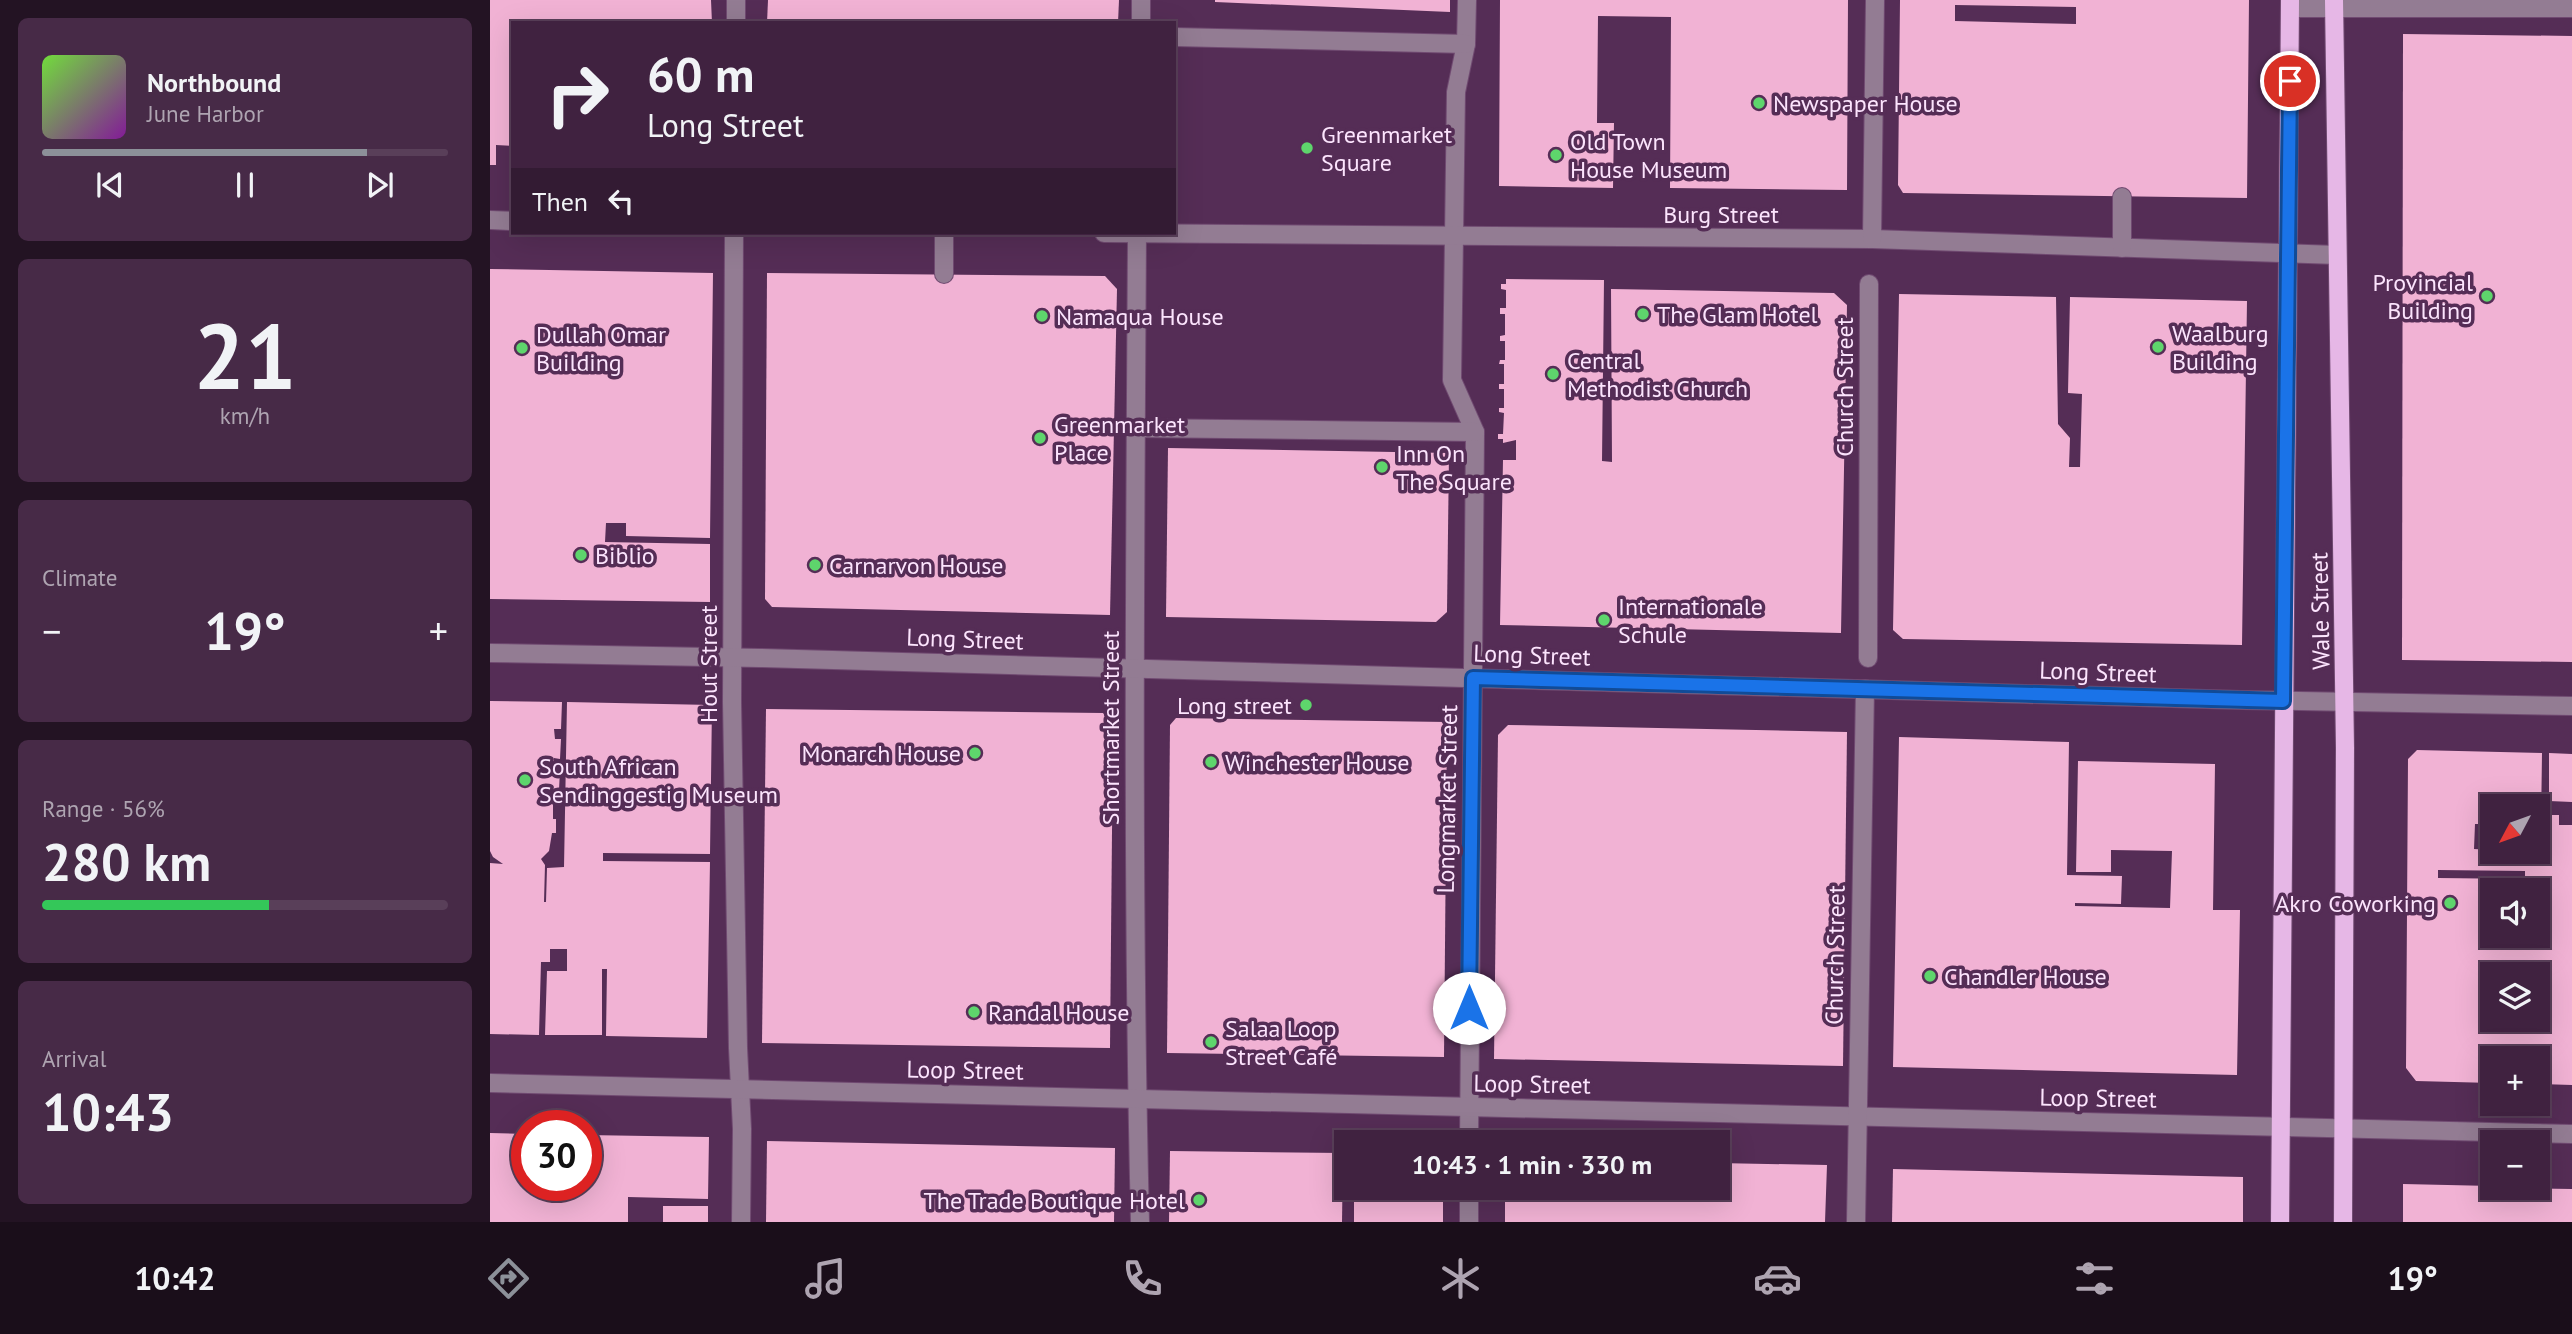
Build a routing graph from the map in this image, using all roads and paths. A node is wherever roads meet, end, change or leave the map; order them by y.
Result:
1 (736, 0) edge
2 (1142, 0) edge
3 (1466, 0) edge
4 (1875, 0) edge
5 (2290, 4) edge
6 (2334, 4) edge
7 (2572, 8) edge
8 (736, 21) edge
9 (1141, 21) edge
10 (1176, 37) edge
11 (1466, 44) junction
12 (2122, 197) dead end
13 (490, 220) edge
14 (511, 221) edge
15 (1176, 233) edge
16 (734, 235) edge
17 (944, 235) edge
18 (1137, 235) edge
19 (1455, 237) junction
20 (1872, 239) junction
21 (2122, 248) junction
22 (2288, 254) junction
23 (2337, 255) junction
24 (944, 274) dead end
25 (1869, 284) dead end
26 (1136, 428) junction
27 (1475, 432) junction
28 (490, 653) edge
29 (732, 657) junction
30 (1868, 658) dead end
31 (1134, 668) junction
32 (1473, 678) junction
33 (1865, 689) junction
34 (2283, 701) junction
35 (2345, 701) junction
36 (2572, 706) edge
37 (490, 1083) edge
38 (740, 1089) junction
39 (1136, 1099) junction
40 (1469, 1108) junction
41 (1858, 1116) junction
42 (2280, 1127) junction
43 (2344, 1128) junction
44 (1469, 1130) edge
45 (2572, 1134) edge
46 (1469, 1200) edge
47 (741, 1222) edge
48 (1140, 1222) edge
49 (1469, 1222) edge
50 (1856, 1222) edge
51 (2280, 1222) edge
52 (2343, 1222) edge

1 - 8 street
2 - 9 street
3 - 11 street, Longmarket Street
4 - 20 street
5 - 6 street
5 - 22 main road, Wale Street
6 - 7 street
6 - 23 main road, Wale Street
10 - 11 street
11 - 19 street, Longmarket Street
12 - 21 street
13 - 14 street
15 - 19 street, Burg Street
16 - 29 street, Hout Street
17 - 24 street
18 - 26 street, Shortmarket Street
19 - 20 street, Burg Street
19 - 27 street, Longmarket Street
20 - 21 street, Burg Street
21 - 22 street, Burg Street
22 - 23 street, Burg Street
22 - 34 main road, Wale Street
23 - 35 main road, Wale Street
25 - 30 street, Church Street
26 - 27 street
26 - 31 street, Shortmarket Street
27 - 32 street, Longmarket Street
28 - 29 street, Long Street
29 - 31 street, Long Street
29 - 38 street, Hout Street
31 - 32 street, Long Street
31 - 39 street, Shortmarket Street
32 - 33 street, Long Street
32 - 40 street, Longmarket Street
33 - 34 street, Long Street
33 - 41 street, Church Street
34 - 35 street, Long Street
34 - 42 main road, Wale Street
35 - 36 street, Long Street
35 - 43 main road, Wale Street
37 - 38 street, Loop Street
38 - 39 street, Loop Street
38 - 47 street, Hout Street
39 - 40 street, Loop Street
39 - 48 street, Shortmarket Street
40 - 41 street, Loop Street
40 - 44 street, Longmarket Street
41 - 42 street, Loop Street
41 - 50 street, Church Street
42 - 43 street, Loop Street
42 - 51 main road, Wale Street
43 - 45 street, Loop Street
43 - 52 main road, Wale Street
46 - 49 street

